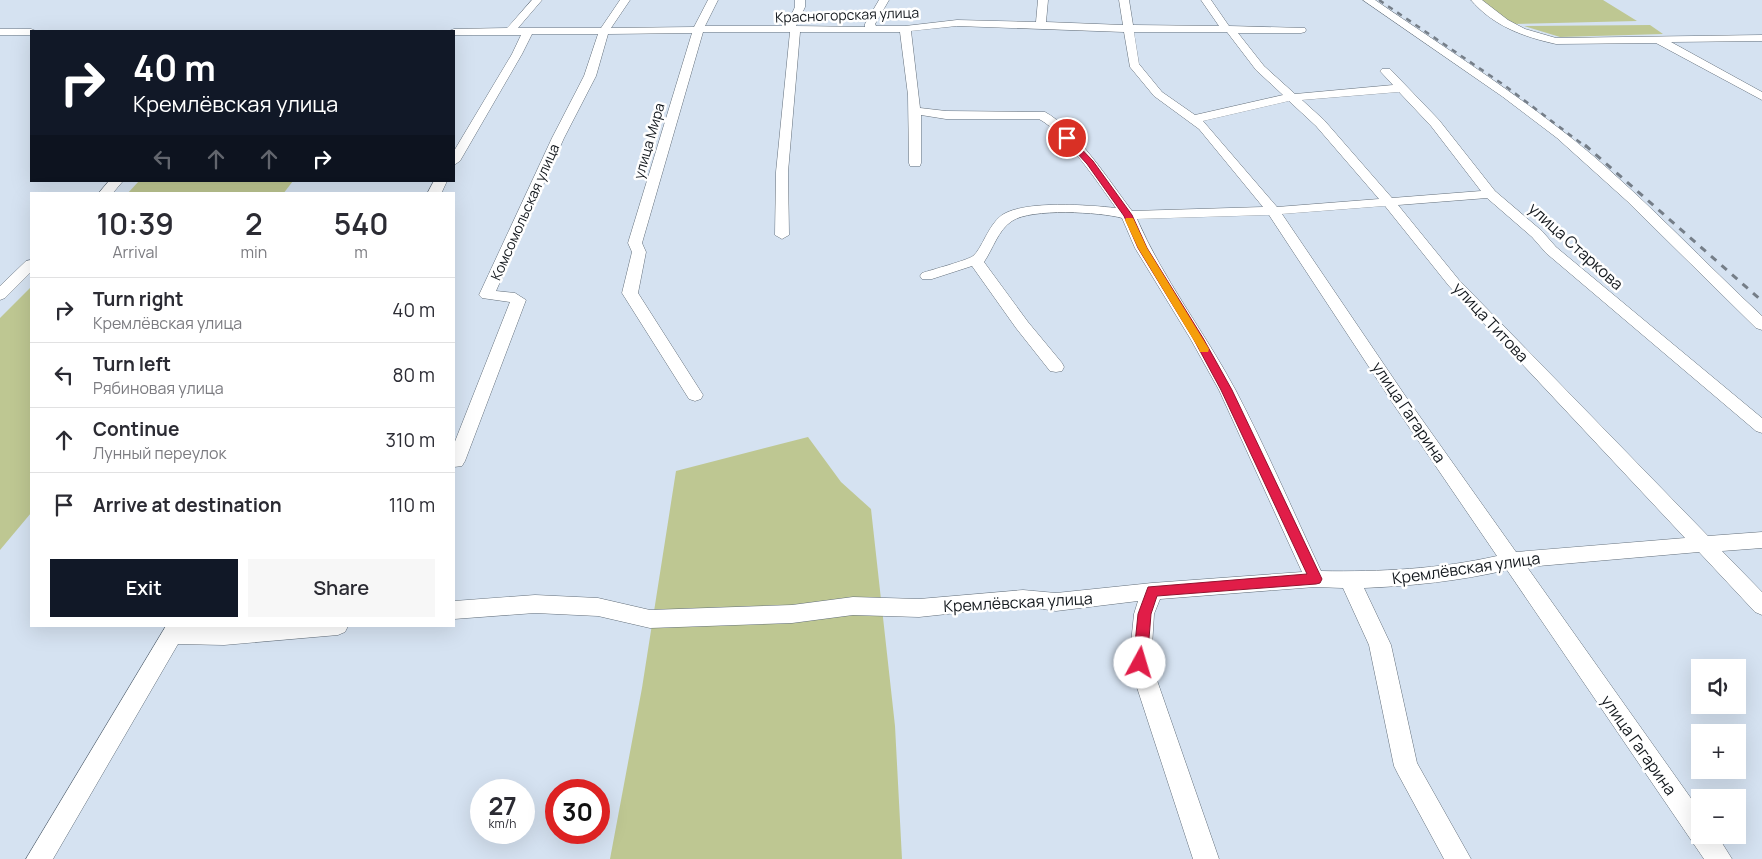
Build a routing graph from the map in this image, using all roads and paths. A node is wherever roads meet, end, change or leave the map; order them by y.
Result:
1 (537, 0) edge
2 (625, 0) edge
3 (713, 0) edge
4 (800, 0) edge
5 (884, 0) edge
6 (1043, 0) edge
7 (1124, 0) edge
8 (1206, 0) edge
9 (1368, 0) edge
10 (1476, 0) edge
11 (1041, 25) junction
12 (1128, 28) junction
13 (871, 29) junction
14 (905, 29) junction
15 (1228, 29) junction
16 (698, 30) junction
17 (793, 30) junction
18 (1301, 30) dead end
19 (528, 31) junction
20 (604, 31) junction
21 (0, 32) edge
22 (30, 32) edge
23 (455, 32) edge
24 (510, 32) junction
25 (1762, 38) edge
26 (1656, 39) junction
27 (1386, 72) dead end
28 (1402, 88) junction
29 (1762, 96) edge
30 (1292, 97) junction
31 (916, 111) junction
32 (1194, 119) junction
33 (455, 159) edge
34 (915, 162) dead end
35 (116, 182) edge
36 (106, 192) edge
37 (1490, 194) junction
38 (1388, 201) junction
39 (1273, 211) junction
40 (1128, 215) junction
41 (782, 234) dead end
42 (975, 260) junction
43 (30, 265) edge
44 (927, 276) dead end
45 (0, 295) edge
46 (1762, 326) edge
47 (1056, 366) dead end
48 (695, 395) dead end
49 (1762, 427) edge
50 (456, 462) dead end
51 (1762, 540) edge
52 (1703, 543) junction
53 (1511, 561) junction
54 (1316, 579) junction
55 (1350, 580) junction
56 (1152, 591) junction
57 (1762, 606) edge
58 (455, 610) edge
59 (327, 627) edge
60 (174, 631) edge
61 (1691, 819) edge
62 (1709, 844) edge
63 (40, 859) edge
64 (1206, 859) edge
65 (1458, 859) edge
66 (1720, 859) edge

1 - 24 street
2 - 20 street, Комсомольская улица
3 - 16 street, улица Мира
4 - 17 street
5 - 13 street
6 - 11 street
7 - 12 street, улица Гагарина
8 - 15 street, улица Титова
9 - 46 street
10 - 26 street
11 - 12 street, Красногорская улица
11 - 14 street, Красногорская улица
12 - 15 street, Красногорская улица
12 - 32 street, улица Гагарина
13 - 14 street, Красногорская улица
13 - 17 street, Красногорская улица
14 - 31 street
15 - 18 street, Красногорская улица
15 - 30 street, улица Титова
16 - 17 street, Красногорская улица
16 - 20 street, Красногорская улица
16 - 48 street, улица Мира
17 - 41 street
19 - 20 street, Красногорская улица
19 - 24 street, Красногорская улица
19 - 33 street
20 - 50 street, Комсомольская улица
21 - 22 street
23 - 24 street, Красногорская улица
25 - 26 street
26 - 29 street
27 - 28 street, улица Старкова
28 - 30 street
28 - 37 street, улица Старкова
30 - 32 street
30 - 38 street, улица Титова
31 - 34 street
31 - 40 street
32 - 39 street, улица Гагарина
35 - 36 street
37 - 38 street
37 - 49 street, улица Старкова
38 - 39 street
38 - 52 street, улица Титова
39 - 40 street
39 - 53 street, улица Гагарина
40 - 42 street
40 - 54 street
42 - 44 street
42 - 47 street
43 - 45 street
51 - 52 street, Кремлёвская улица
52 - 53 street, Кремлёвская улица
52 - 57 street, улица Титова
53 - 55 street, Кремлёвская улица
53 - 61 street, улица Гагарина
54 - 55 street, Кремлёвская улица
54 - 56 street, Кремлёвская улица
55 - 65 street
56 - 58 street, Кремлёвская улица
56 - 64 street
59 - 60 street
60 - 63 street
62 - 66 street

